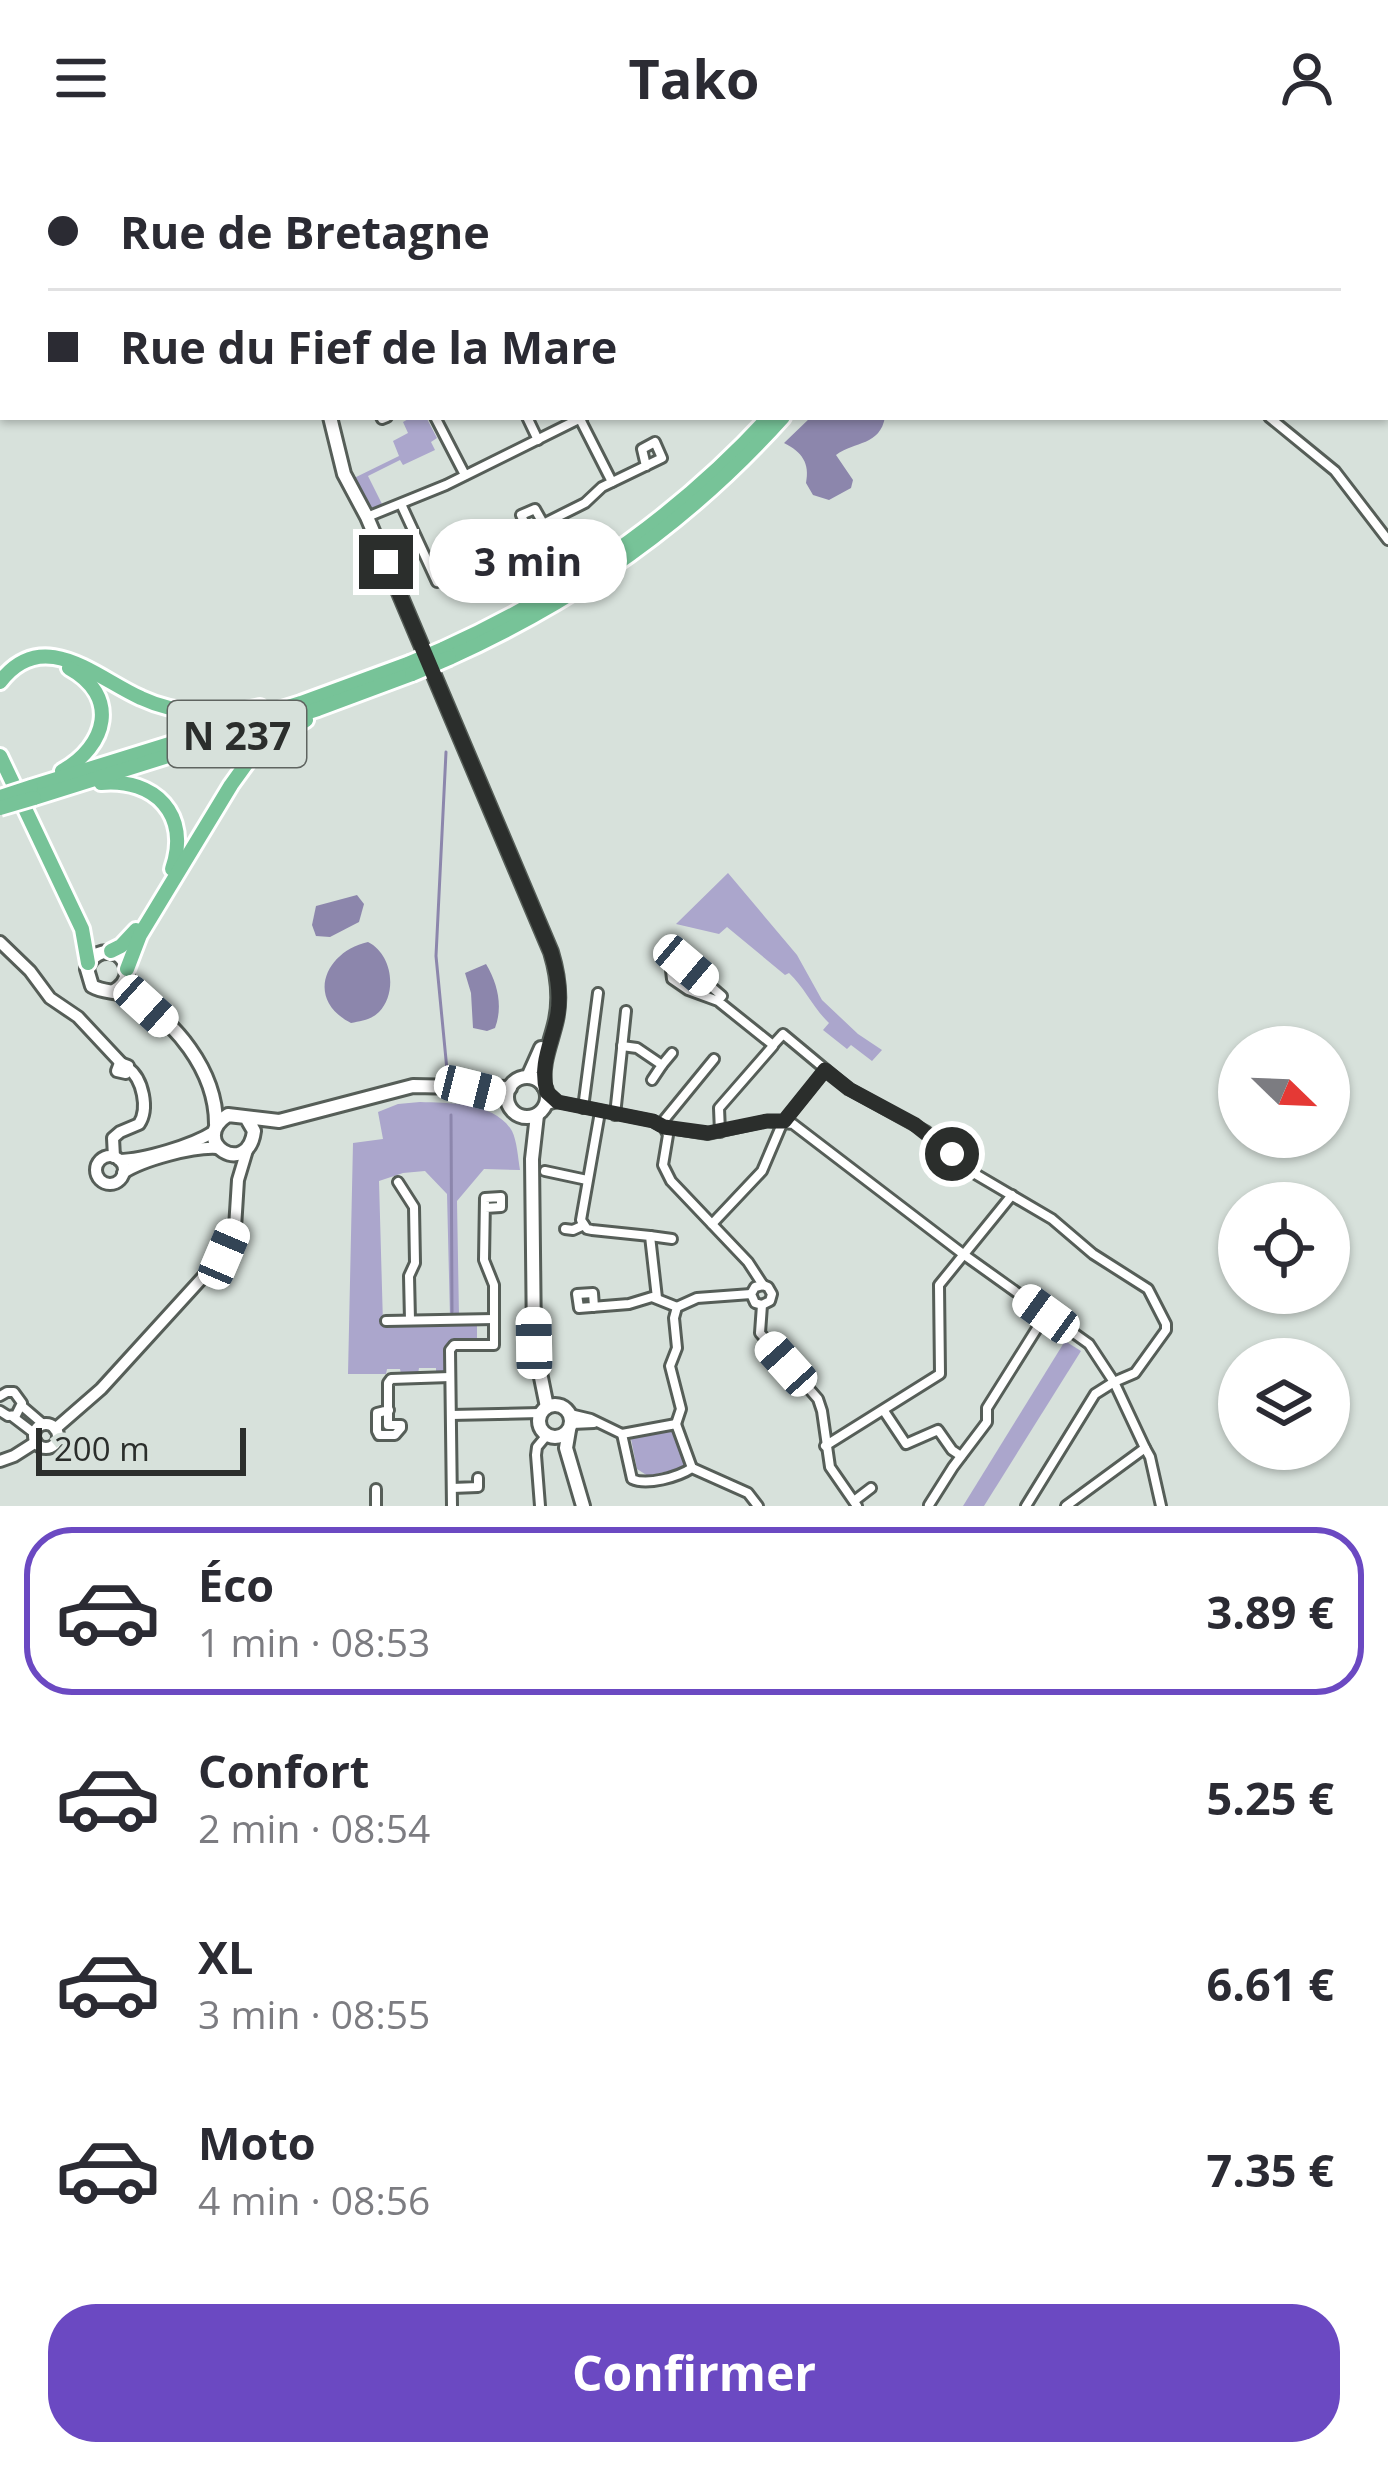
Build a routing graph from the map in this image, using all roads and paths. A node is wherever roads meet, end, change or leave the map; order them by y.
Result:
1 (331, 420) edge
2 (437, 420) edge
3 (528, 420) edge
4 (577, 420) edge
5 (582, 420) edge
6 (766, 420) edge
7 (781, 420) edge
8 (1273, 420) edge
9 (538, 440) junction
10 (646, 466) dead end
11 (466, 475) junction
12 (611, 482) junction
13 (401, 504) junction
14 (367, 517) junction
15 (544, 525) junction
16 (530, 536) junction
17 (1388, 540) edge
18 (446, 654) junction
19 (411, 669) junction
20 (0, 682) edge
21 (365, 692) junction
22 (0, 695) edge
23 (301, 703) junction
24 (1, 755) edge
25 (60, 789) junction
26 (32, 793) junction
27 (0, 797) edge
28 (0, 808) edge
29 (529, 902) junction
30 (82, 929) junction
31 (0, 942) edge
32 (109, 951) junction
33 (88, 963) junction
34 (127, 972) junction
35 (114, 991) junction
36 (598, 993) dead end
37 (718, 1001) junction
38 (146, 1006) junction
39 (626, 1011) dead end
40 (773, 1045) junction
41 (622, 1046) junction
42 (672, 1053) dead end
43 (714, 1059) dead end
44 (662, 1065) junction
45 (825, 1070) junction
46 (528, 1077) junction
47 (652, 1080) dead end
48 (211, 1089) junction
49 (509, 1093) junction
50 (546, 1100) junction
51 (583, 1108) junction
52 (600, 1112) junction
53 (615, 1114) junction
54 (241, 1116) junction
55 (520, 1116) junction
56 (279, 1121) junction
57 (784, 1121) junction
58 (215, 1128) junction
59 (664, 1129) junction
60 (721, 1132) junction
61 (250, 1144) junction
62 (221, 1150) junction
63 (116, 1158) junction
64 (532, 1159) junction
65 (545, 1171) dead end
66 (123, 1173) junction
67 (238, 1180) junction
68 (587, 1180) junction
69 (398, 1181) dead end
70 (1012, 1195) junction
71 (485, 1208) dead end
72 (712, 1224) junction
73 (584, 1225) junction
74 (565, 1229) dead end
75 (650, 1236) junction
76 (672, 1239) dead end
77 (963, 1253) junction
78 (763, 1285) junction
79 (751, 1294) junction
80 (657, 1298) junction
81 (762, 1305) junction
82 (594, 1307) dead end
83 (677, 1307) junction
84 (1046, 1314) junction
85 (494, 1318) junction
86 (410, 1320) junction
87 (386, 1321) dead end
88 (450, 1377) junction
89 (1114, 1382) junction
90 (0, 1396) edge
91 (22, 1406) junction
92 (388, 1410) dead end
93 (0, 1411) edge
94 (884, 1411) junction
95 (451, 1414) junction
96 (560, 1415) junction
97 (12, 1416) junction
98 (676, 1424) junction
99 (42, 1432) junction
100 (622, 1434) junction
101 (556, 1440) junction
102 (825, 1446) junction
103 (1144, 1448) junction
104 (961, 1456) junction
105 (0, 1461) edge
106 (692, 1468) junction
107 (478, 1478) dead end
108 (452, 1488) junction
109 (872, 1488) dead end
110 (376, 1489) dead end
111 (855, 1504) edge
112 (929, 1504) edge
113 (376, 1506) edge
114 (452, 1506) edge
115 (540, 1506) edge
116 (583, 1506) edge
117 (758, 1506) edge
118 (1026, 1506) edge
119 (1066, 1506) edge
120 (1161, 1506) edge

1 - 14 main road
2 - 11 street
3 - 9 street
4 - 9 street
5 - 12 street
6 - 18 highway, N 237
7 - 18 highway, N 237
8 - 17 street
9 - 11 street
10 - 12 street
11 - 13 street
12 - 15 street
13 - 14 street
13 - 16 street
14 - 29 main road
15 - 16 street
15 - 16 street
18 - 19 highway, N 237, bridge
19 - 21 highway, N 237
19 - 23 highway, N 237
20 - 23 highway
21 - 25 highway, N 237
21 - 34 highway
22 - 26 highway
23 - 26 highway, N 237
24 - 30 highway
25 - 26 highway, N 237
25 - 32 highway
26 - 27 highway, N 237, bridge
26 - 28 highway, N 237, bridge
29 - 46 main road
29 - 50 main road
30 - 32 highway
30 - 33 highway
31 - 63 street
32 - 33 main road
32 - 34 main road
33 - 35 main road
34 - 35 main road
34 - 38 main road
35 - 38 main road
36 - 51 street
37 - 37 street
37 - 40 street
38 - 48 main road
39 - 41 street
40 - 45 street
40 - 60 street
41 - 44 street
41 - 53 street
42 - 44 street
43 - 59 street
44 - 47 street
45 - 57 street
45 - 70 street
46 - 49 main road
46 - 50 main road
48 - 54 main road
48 - 58 main road
49 - 55 main road
49 - 56 main road
50 - 51 street
50 - 55 main road
50 - 64 main road
51 - 52 street
52 - 53 street
52 - 68 street
53 - 59 street
54 - 56 main road
54 - 58 main road
54 - 61 main road
55 - 64 main road
56 - 61 main road
57 - 60 street
57 - 72 street
57 - 77 street
58 - 62 main road
58 - 63 street
59 - 60 street
59 - 72 street
61 - 62 main road
61 - 67 street
62 - 66 street
62 - 67 street
63 - 66 street
63 - 66 street
64 - 96 main road
65 - 68 street
67 - 99 street
68 - 73 street
69 - 86 street
70 - 77 street
70 - 89 street
71 - 85 street
72 - 78 street
73 - 74 street
73 - 75 street
75 - 76 street
75 - 80 street
77 - 84 street
77 - 94 street
78 - 79 street
78 - 81 street
79 - 81 street
79 - 83 street
80 - 82 street
80 - 83 street
81 - 102 street
83 - 98 street
84 - 89 street
84 - 104 street
85 - 86 street
85 - 88 street
86 - 87 street
88 - 92 street
88 - 95 street
89 - 103 street
89 - 118 street
90 - 91 street
91 - 97 street
91 - 99 street
93 - 97 street
94 - 102 street
94 - 104 street
95 - 96 street
95 - 108 street
96 - 100 street
96 - 101 main road
96 - 101 main road
97 - 99 street
98 - 100 street
98 - 106 street
99 - 105 street
100 - 106 street
101 - 115 street
101 - 116 main road
102 - 111 street
103 - 119 street
103 - 120 street
104 - 112 street
106 - 117 street
107 - 108 street
108 - 114 street
109 - 111 street
110 - 113 street

